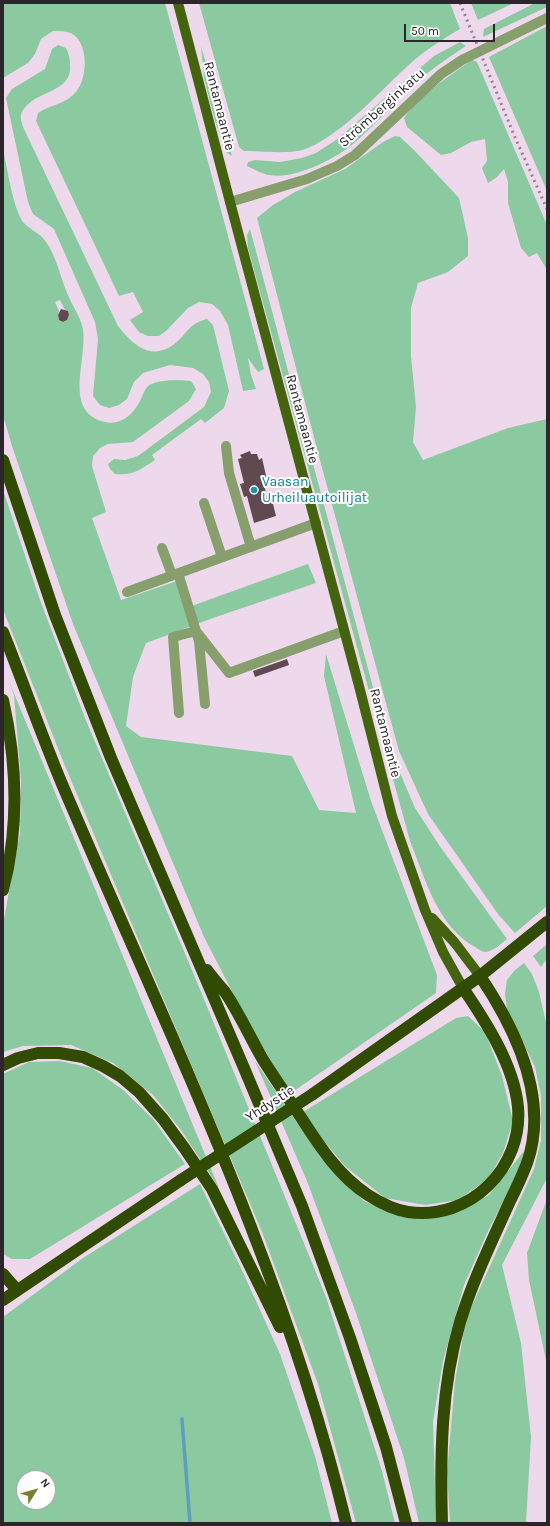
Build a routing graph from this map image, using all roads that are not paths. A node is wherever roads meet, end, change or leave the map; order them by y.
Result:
1 (178, 3) edge
2 (547, 18) edge
3 (230, 202) junction
4 (226, 446) dead end
5 (3, 460) edge
6 (204, 503) dead end
7 (316, 523) junction
8 (251, 547) junction
9 (162, 548) dead end
10 (222, 557) junction
11 (175, 574) junction
12 (127, 592) dead end
13 (196, 631) junction
14 (344, 631) junction
15 (3, 632) edge
16 (3, 700) edge
17 (205, 704) dead end
18 (178, 713) dead end
19 (3, 890) edge
20 (425, 910) junction
21 (547, 922) edge
22 (199, 960) junction
23 (480, 976) junction
24 (463, 988) junction
25 (3, 1065) edge
26 (3, 1274) edge
27 (17, 1290) junction
28 (3, 1300) edge
29 (305, 1379) junction
30 (346, 1523) edge
31 (406, 1523) edge
32 (442, 1523) edge

1 - 3 main road, Rantamaantie
2 - 3 street, Strömberginkatu
3 - 7 main road, Rantamaantie
4 - 8 street
5 - 22 highway
6 - 10 street
7 - 8 street
7 - 14 main road, Rantamaantie
8 - 10 street
9 - 11 street
10 - 11 street
11 - 12 street
11 - 13 street
13 - 14 street
13 - 17 street
13 - 18 street
14 - 20 main road, Rantamaantie
15 - 29 highway
16 - 19 highway
20 - 23 main road, Rantamaantie
20 - 24 main road, Rantamaantie
21 - 23 highway, Yhdystie
22 - 24 highway
22 - 31 highway
23 - 24 highway, Yhdystie
23 - 32 highway
24 - 27 highway, Yhdystie, bridge
25 - 29 highway
26 - 27 highway
27 - 28 highway, Yhdystie
29 - 30 highway

